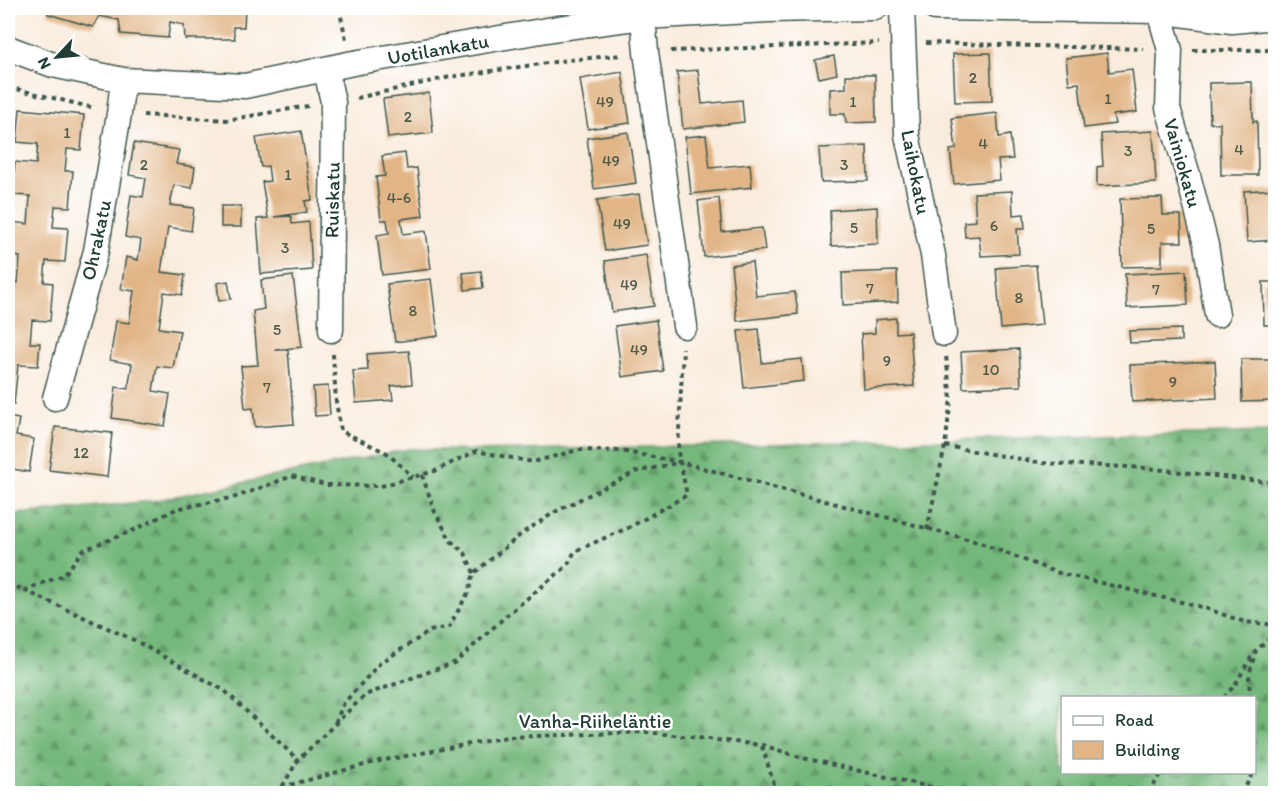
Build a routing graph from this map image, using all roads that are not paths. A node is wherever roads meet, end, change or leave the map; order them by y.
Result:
1 (875, 8) edge
2 (902, 8) edge
3 (935, 8) edge
4 (1160, 9) edge
5 (643, 17) junction
6 (1275, 17) edge
7 (8, 48) edge
8 (326, 70) junction
9 (123, 80) junction
10 (1217, 315) dead end
11 (684, 326) road end
12 (331, 330) road end
13 (944, 334) road end
14 (55, 398) dead end

1 - 5 street, Uotilankatu
2 - 13 street, Laihokatu
3 - 4 street
4 - 6 street
4 - 10 street, Vainiokatu
5 - 8 street, Uotilankatu
5 - 11 street
7 - 9 street, Uotilankatu
8 - 9 street, Uotilankatu
8 - 12 street, Ruiskatu
9 - 14 street, Ohrakatu

